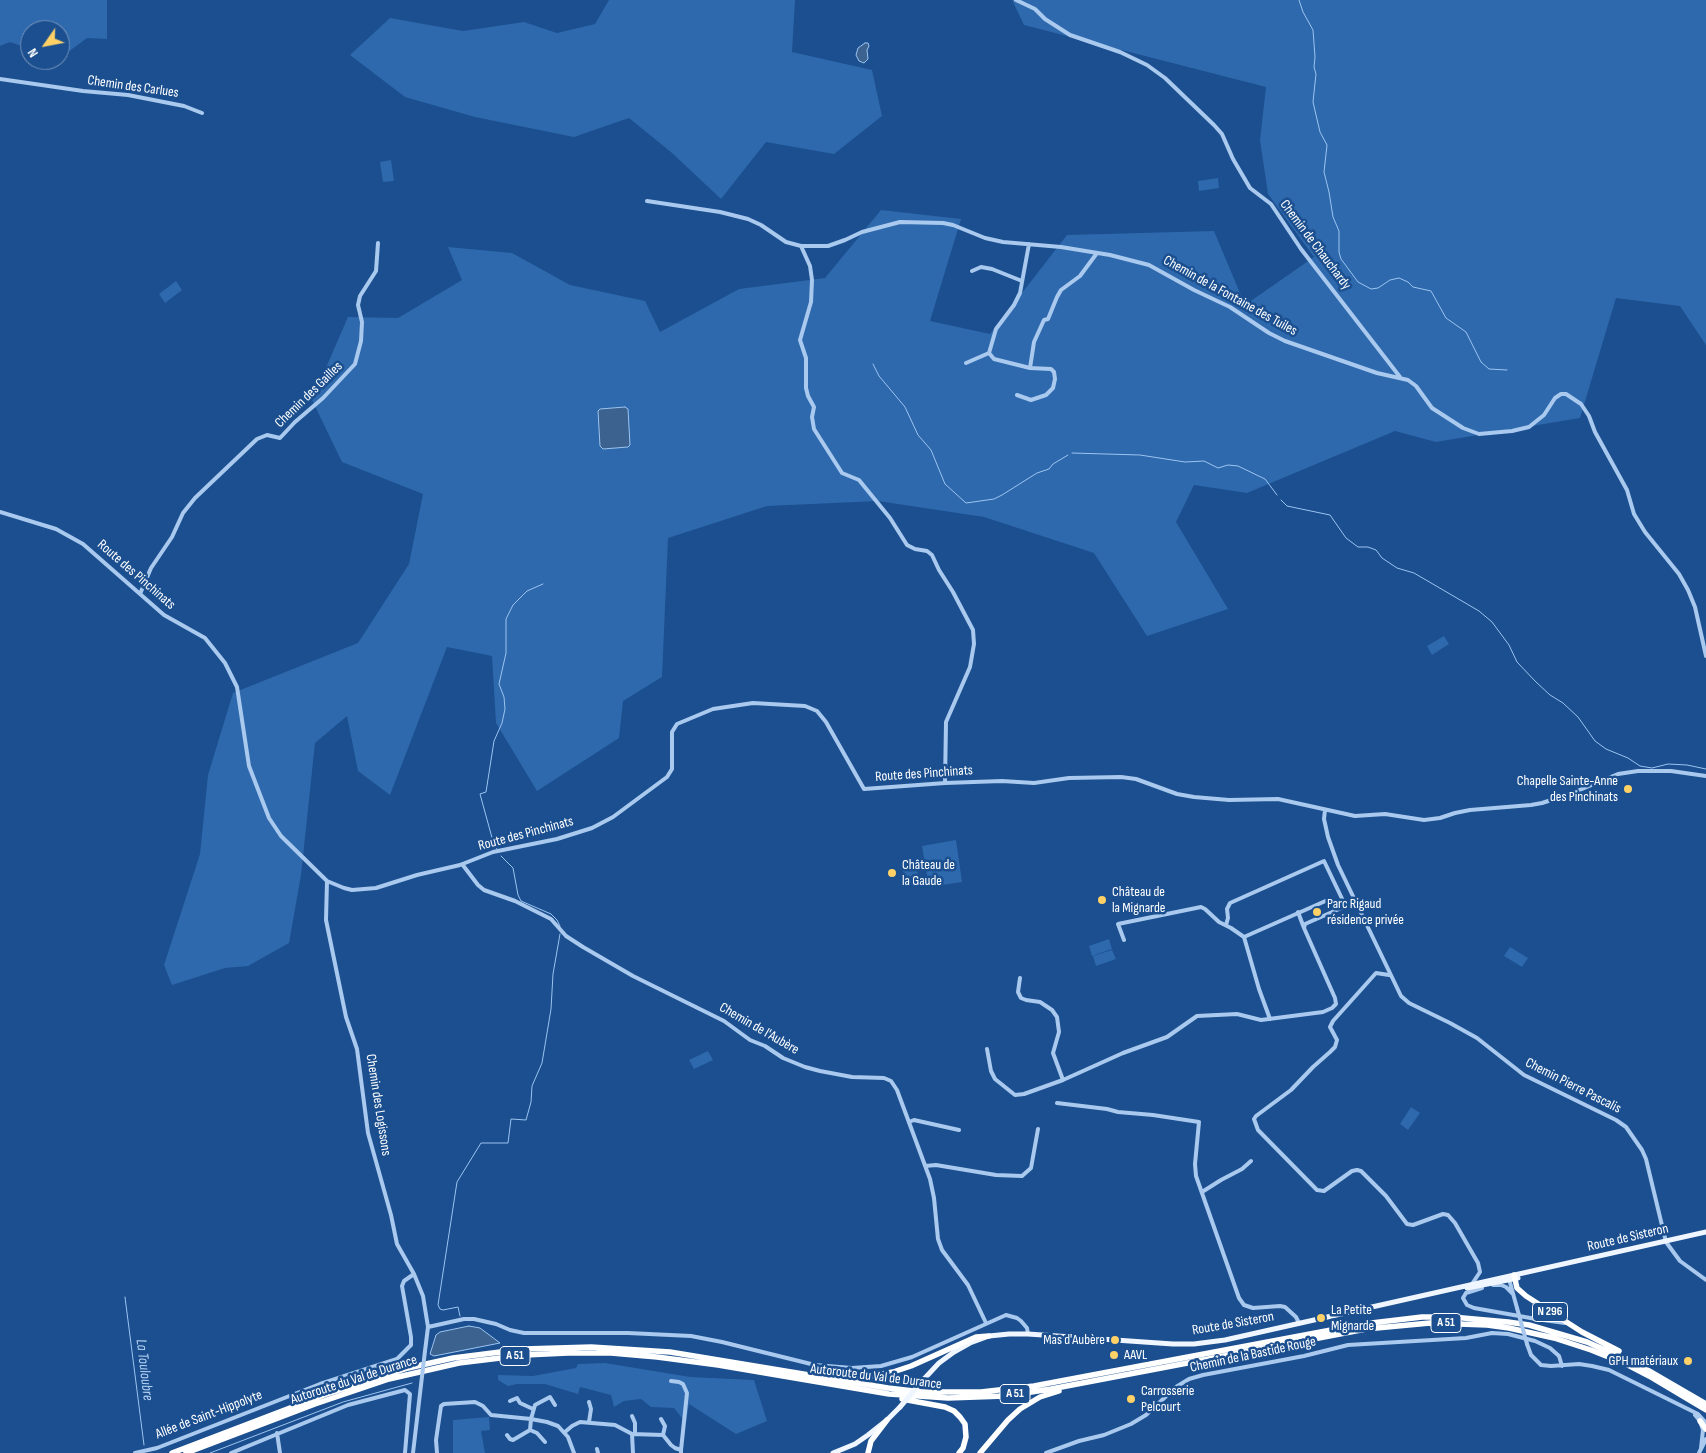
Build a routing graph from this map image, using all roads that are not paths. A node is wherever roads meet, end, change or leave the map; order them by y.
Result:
1 (1016, 0) edge
2 (0, 79) edge
3 (202, 113) dead end
4 (646, 201) dead end
5 (378, 243) dead end
6 (1029, 244) junction
7 (801, 246) junction
8 (1097, 253) junction
9 (972, 271) dead end
10 (1022, 281) junction
11 (989, 353) junction
12 (966, 363) dead end
13 (1030, 368) junction
14 (1400, 377) junction
15 (1017, 395) dead end
16 (0, 512) edge
17 (140, 594) junction
18 (1706, 656) edge
19 (1706, 776) edge
20 (945, 783) junction
21 (1324, 810) junction
22 (462, 864) junction
23 (327, 881) junction
24 (1355, 902) junction
25 (1346, 907) junction
26 (1335, 911) junction
27 (1298, 912) junction
28 (1226, 925) junction
29 (1304, 928) junction
30 (1244, 937) junction
31 (1124, 940) dead end
32 (1389, 975) junction
33 (1020, 978) dead end
34 (1270, 1019) junction
35 (986, 1049) dead end
36 (1063, 1080) junction
37 (1057, 1103) dead end
38 (909, 1122) junction
39 (1038, 1129) dead end
40 (959, 1130) dead end
41 (1251, 1161) dead end
42 (925, 1166) junction
43 (1202, 1192) junction
44 (1706, 1232) edge
45 (1666, 1242) junction
46 (414, 1274) junction
47 (1512, 1277) junction
48 (1706, 1280) edge
49 (1472, 1284) junction
50 (1443, 1291) junction
51 (1513, 1294) junction
52 (986, 1323) junction
53 (1299, 1323) junction
54 (1569, 1324) junction
55 (428, 1327) junction
56 (1028, 1334) junction
57 (989, 1336) junction
58 (691, 1355) junction
59 (1171, 1366) junction
60 (1562, 1366) junction
61 (671, 1381) dead end
62 (856, 1389) junction
63 (1687, 1392) junction
64 (510, 1401) dead end
65 (589, 1402) dead end
66 (1706, 1404) edge
67 (555, 1405) dead end
68 (533, 1409) junction
69 (1706, 1410) edge
70 (632, 1416) dead end
71 (531, 1419) junction
72 (662, 1419) dead end
73 (887, 1420) junction
74 (589, 1422) junction
75 (1703, 1422) edge
76 (1706, 1429) edge
77 (530, 1430) junction
78 (566, 1432) junction
79 (277, 1433) junction
80 (634, 1434) junction
81 (508, 1435) dead end
82 (663, 1435) junction
83 (1706, 1439) edge
84 (545, 1442) dead end
85 (681, 1451) edge
86 (1700, 1451) edge
87 (135, 1453) edge
88 (172, 1453) edge
89 (186, 1453) edge
90 (231, 1453) edge
91 (280, 1453) edge
92 (405, 1453) edge
93 (412, 1453) edge
94 (436, 1453) edge
95 (574, 1453) edge
96 (632, 1453) edge
97 (833, 1453) edge
98 (868, 1453) edge
99 (959, 1453) edge
100 (980, 1453) edge
101 (1046, 1453) edge

1 - 14 street, Chemin de Chauchardy
2 - 3 street, Chemin des Carlues
4 - 7 street, Chemin de la Fontaine des Tuiles
5 - 17 street, Chemin des Gailles
6 - 7 street, Chemin de la Fontaine des Tuiles
6 - 8 street, Chemin de la Fontaine des Tuiles
6 - 10 street
7 - 20 street
8 - 13 street
8 - 14 street, Chemin de la Fontaine des Tuiles
9 - 10 street
10 - 11 street
11 - 12 street
11 - 13 street
13 - 15 street
14 - 18 street, Chemin de la Fontaine des Tuiles
16 - 17 street, Route des Pinchinats
17 - 23 street, Route des Pinchinats
19 - 21 street, Route des Pinchinats
20 - 21 street, Route des Pinchinats
20 - 22 street, Route des Pinchinats
21 - 24 street, Chemin Pierre Pascalis
22 - 23 street, Route des Pinchinats
22 - 38 street, Chemin de l'Aubère
23 - 46 street, Chemin des Logissons
24 - 25 street
24 - 32 street, Chemin Pierre Pascalis
25 - 26 street
25 - 28 street
26 - 27 street
26 - 29 street
27 - 29 street
27 - 30 street
28 - 30 street
28 - 31 street
29 - 34 street
30 - 34 street
32 - 45 street, Chemin Pierre Pascalis
32 - 49 street
33 - 36 street
34 - 36 street
35 - 36 street
37 - 43 street
38 - 40 street
38 - 42 street, Chemin de l'Aubère
39 - 42 street
41 - 43 street
42 - 52 street, Chemin de l'Aubère
43 - 53 street
44 - 45 main road, Route de Sisteron
45 - 47 main road, Route de Sisteron
45 - 48 street
46 - 55 street, Chemin des Logissons
46 - 87 street, Allée de Saint-Hippolyte
47 - 49 main road, Route de Sisteron
47 - 50 main road, Route de Sisteron
47 - 51 street
47 - 54 highway, N 296
49 - 50 main road, Route de Sisteron
50 - 53 main road, Route de Sisteron
51 - 54 street
51 - 60 street, bridge
52 - 55 street
52 - 56 street
53 - 56 main road, Route de Sisteron
54 - 63 highway, N 296
55 - 93 street, Chemin des Logissons, bridge
56 - 57 main road, Route de Sisteron
57 - 58 highway
57 - 73 main road, Route de Sisteron, bridge
58 - 63 highway, Autoroute du Val de Durance / A 51
58 - 88 highway, Autoroute du Val de Durance / A 51
59 - 62 highway, Autoroute du Val de Durance / A 51
59 - 69 highway, Autoroute du Val de Durance / A 51
59 - 100 highway
60 - 75 street
60 - 101 street, Chemin de la Bastide Rouge
61 - 85 street
62 - 89 highway, Autoroute du Val de Durance / A 51
62 - 99 highway
63 - 66 highway, N 296
64 - 68 street
65 - 74 street
67 - 68 street
68 - 71 street
70 - 80 street
71 - 77 street
71 - 78 street
71 - 94 street
72 - 82 street
73 - 97 main road, Route de Sisteron
73 - 98 highway
74 - 78 street
74 - 80 street
75 - 76 highway
75 - 86 street
77 - 81 street
77 - 84 street
78 - 95 street
79 - 90 street
79 - 91 street
79 - 92 street
80 - 82 street
80 - 96 street
82 - 85 street
83 - 86 street

